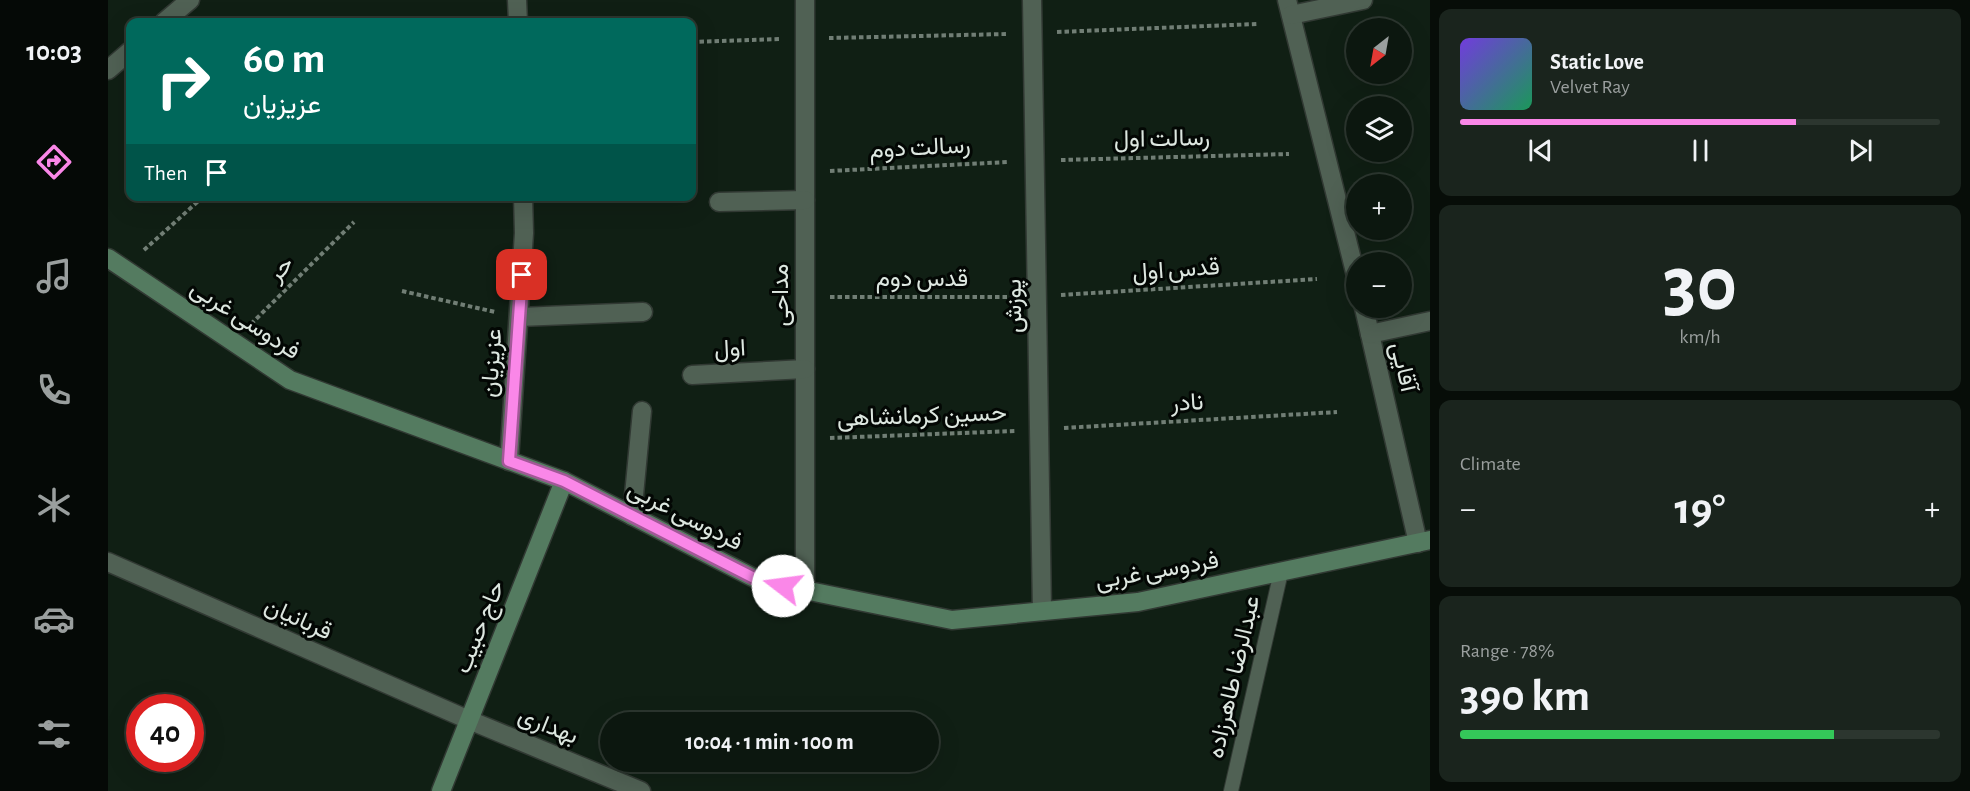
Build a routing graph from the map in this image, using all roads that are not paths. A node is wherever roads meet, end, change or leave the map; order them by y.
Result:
1 (190, 0) edge
2 (517, 0) edge
3 (805, 0) edge
4 (1032, 0) edge
5 (1363, 0) edge
6 (1289, 7) edge
7 (169, 18) edge
8 (518, 18) edge
9 (126, 54) edge
10 (108, 70) edge
11 (805, 200) junction
12 (523, 201) edge
13 (720, 202) dead end
14 (1350, 252) edge
15 (116, 263) edge
16 (643, 312) dead end
17 (519, 317) junction
18 (1366, 318) edge
19 (1430, 321) edge
20 (1370, 334) junction
21 (806, 369) junction
22 (692, 375) dead end
23 (642, 411) dead end
24 (509, 461) junction
25 (564, 481) junction
26 (632, 516) junction
27 (1424, 541) edge
28 (108, 562) edge
29 (1281, 572) junction
30 (805, 590) junction
31 (1042, 611) junction
32 (469, 720) junction
33 (441, 791) edge
34 (641, 791) edge
35 (1231, 791) edge

1 - 7 street
2 - 8 street
3 - 11 street, مداحی
4 - 31 street, پوزش
5 - 6 street
6 - 14 street
9 - 10 street
11 - 13 street
11 - 21 street, مداحی
12 - 17 street, عزیزیان
15 - 24 street, فردوسی غربی
16 - 17 street
17 - 24 street, عزیزیان
18 - 20 street, آقایی
19 - 20 street
20 - 27 street, آقایی
21 - 22 street, اول
21 - 30 street, مداحی
23 - 26 street
24 - 25 street, فردوسی غربی
25 - 26 street, فردوسی غربی
25 - 32 street, حاج حبیب
26 - 30 street, فردوسی غربی
27 - 29 street, فردوسی غربی
28 - 32 street, قربانیان
29 - 31 street, فردوسی غربی
29 - 35 lane, عبدالرضا طاهرزاده
30 - 31 street, فردوسی غربی
32 - 33 street, حاج حبیب
32 - 34 street, بهداری

